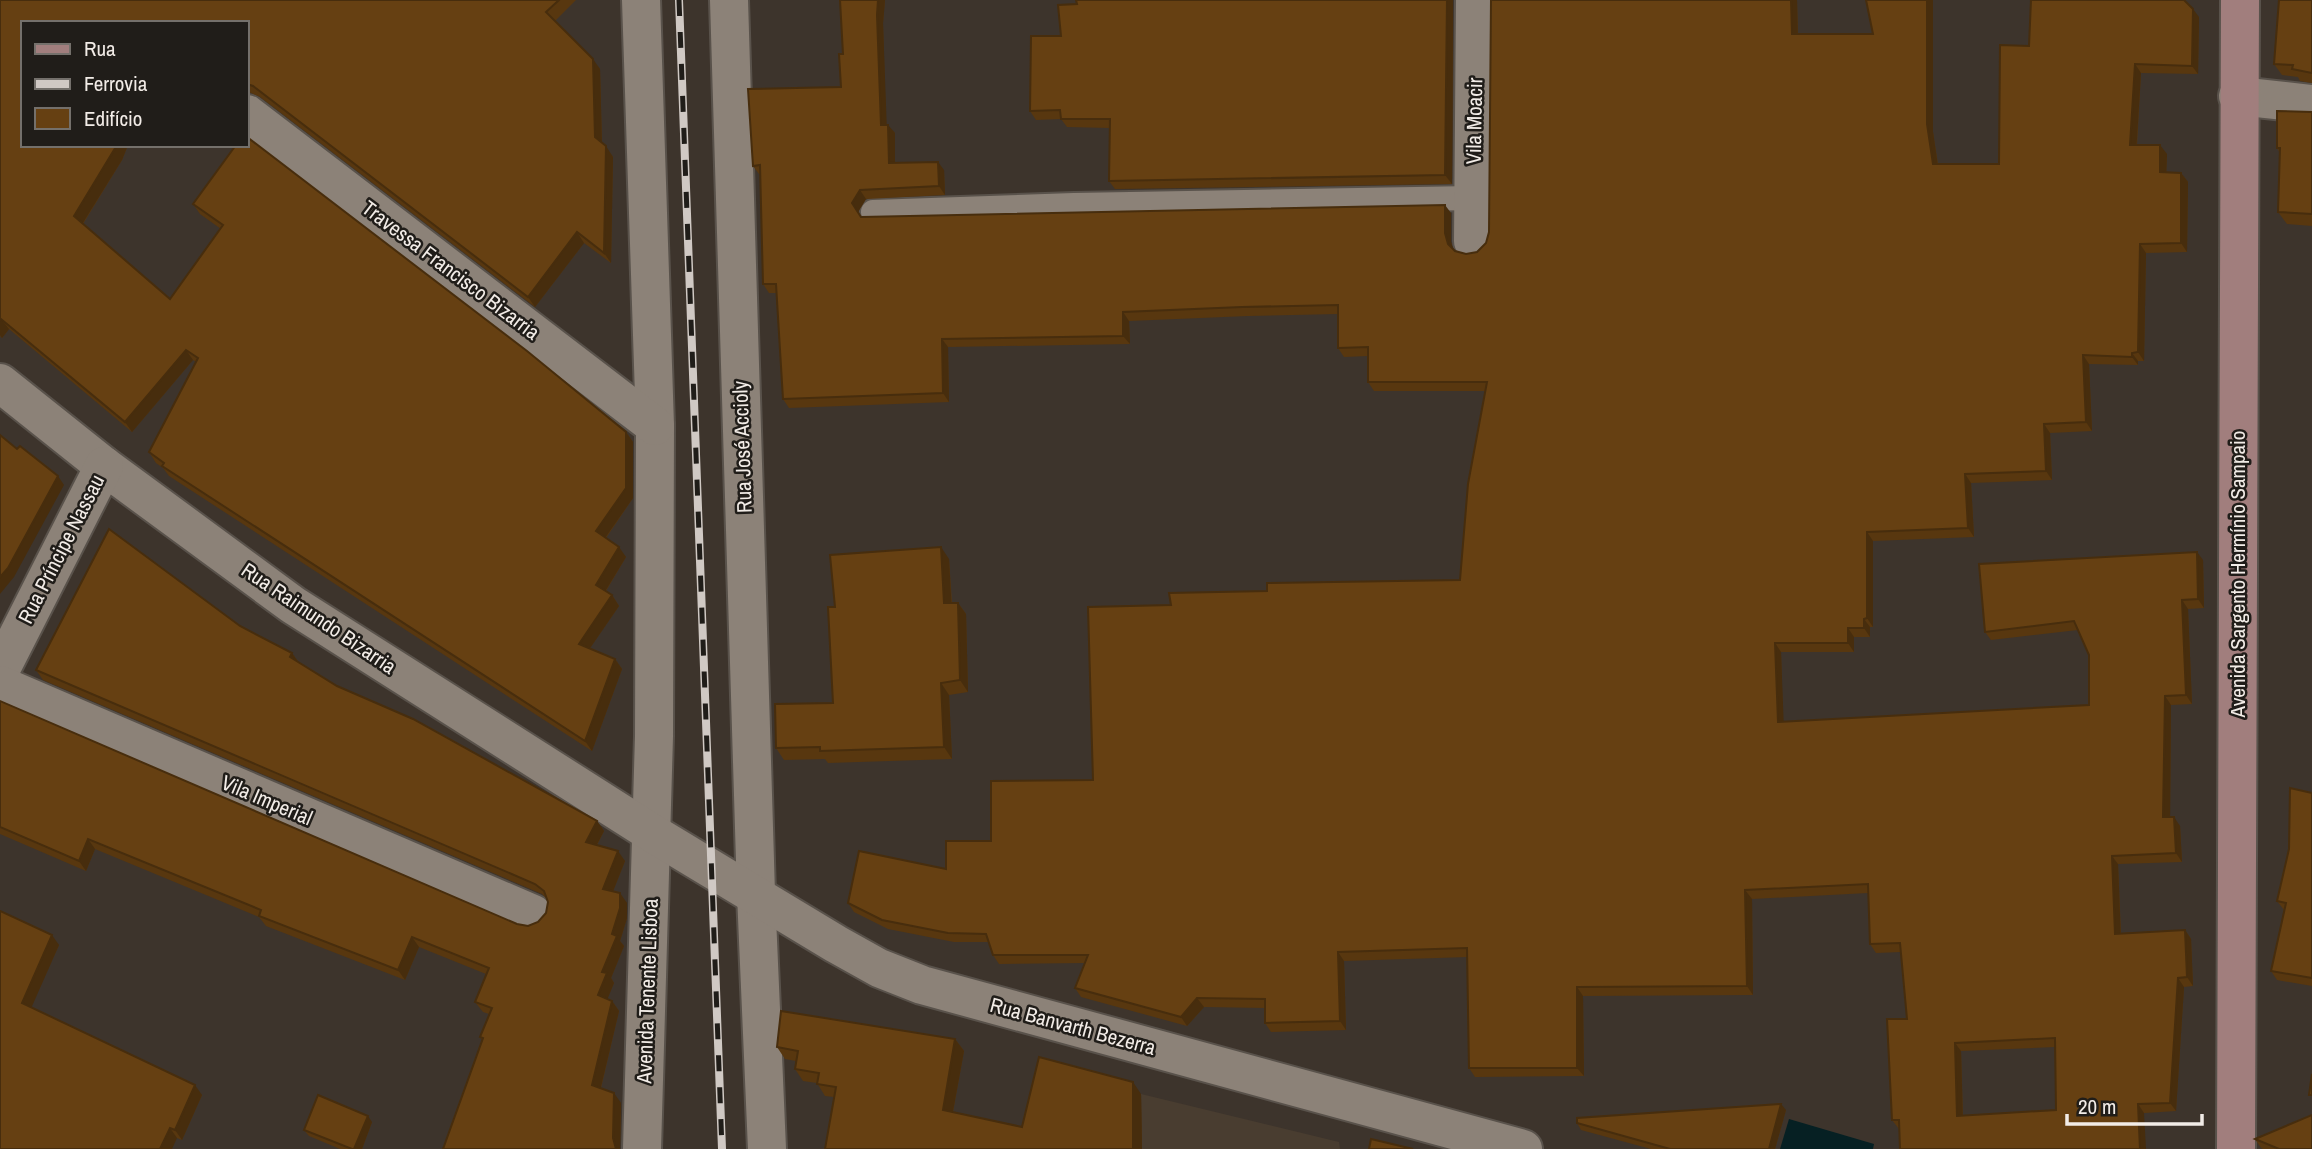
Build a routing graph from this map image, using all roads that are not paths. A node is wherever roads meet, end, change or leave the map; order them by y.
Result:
1 (641, 0) edge
2 (729, 0) edge
3 (1475, 0) edge
4 (2240, 0) edge
5 (2238, 96) junction
6 (2312, 104) edge
7 (248, 115) edge
8 (1473, 198) junction
9 (873, 212) dead end
10 (1473, 241) dead end
11 (0, 383) edge
12 (655, 426) junction
13 (104, 466) junction
14 (0, 671) edge
15 (0, 685) edge
16 (652, 833) junction
17 (756, 894) junction
18 (533, 914) dead end
19 (642, 1149) edge
20 (766, 1149) edge
21 (1523, 1149) edge
22 (2236, 1149) edge

1 - 12 street
2 - 17 street, Rua José Accioly
3 - 8 street, Vila Moacir
4 - 5 main road, Avenida Sargento Hermínio Sampaio
5 - 6 street
5 - 22 main road, Avenida Sargento Hermínio Sampaio
7 - 12 street, Travessa Francisco Bizarria
8 - 9 lane
8 - 10 street, Vila Moacir
11 - 13 street, Rua Raimundo Bizarria
12 - 16 street
13 - 14 street, Rua Príncipe Nassau
13 - 16 street, Rua Raimundo Bizarria
15 - 18 street, Vila Imperial
16 - 17 street, Rua Banvarth Bezerra
16 - 19 street, Avenida Tenente Lisboa
17 - 20 street
17 - 21 street, Rua Banvarth Bezerra

